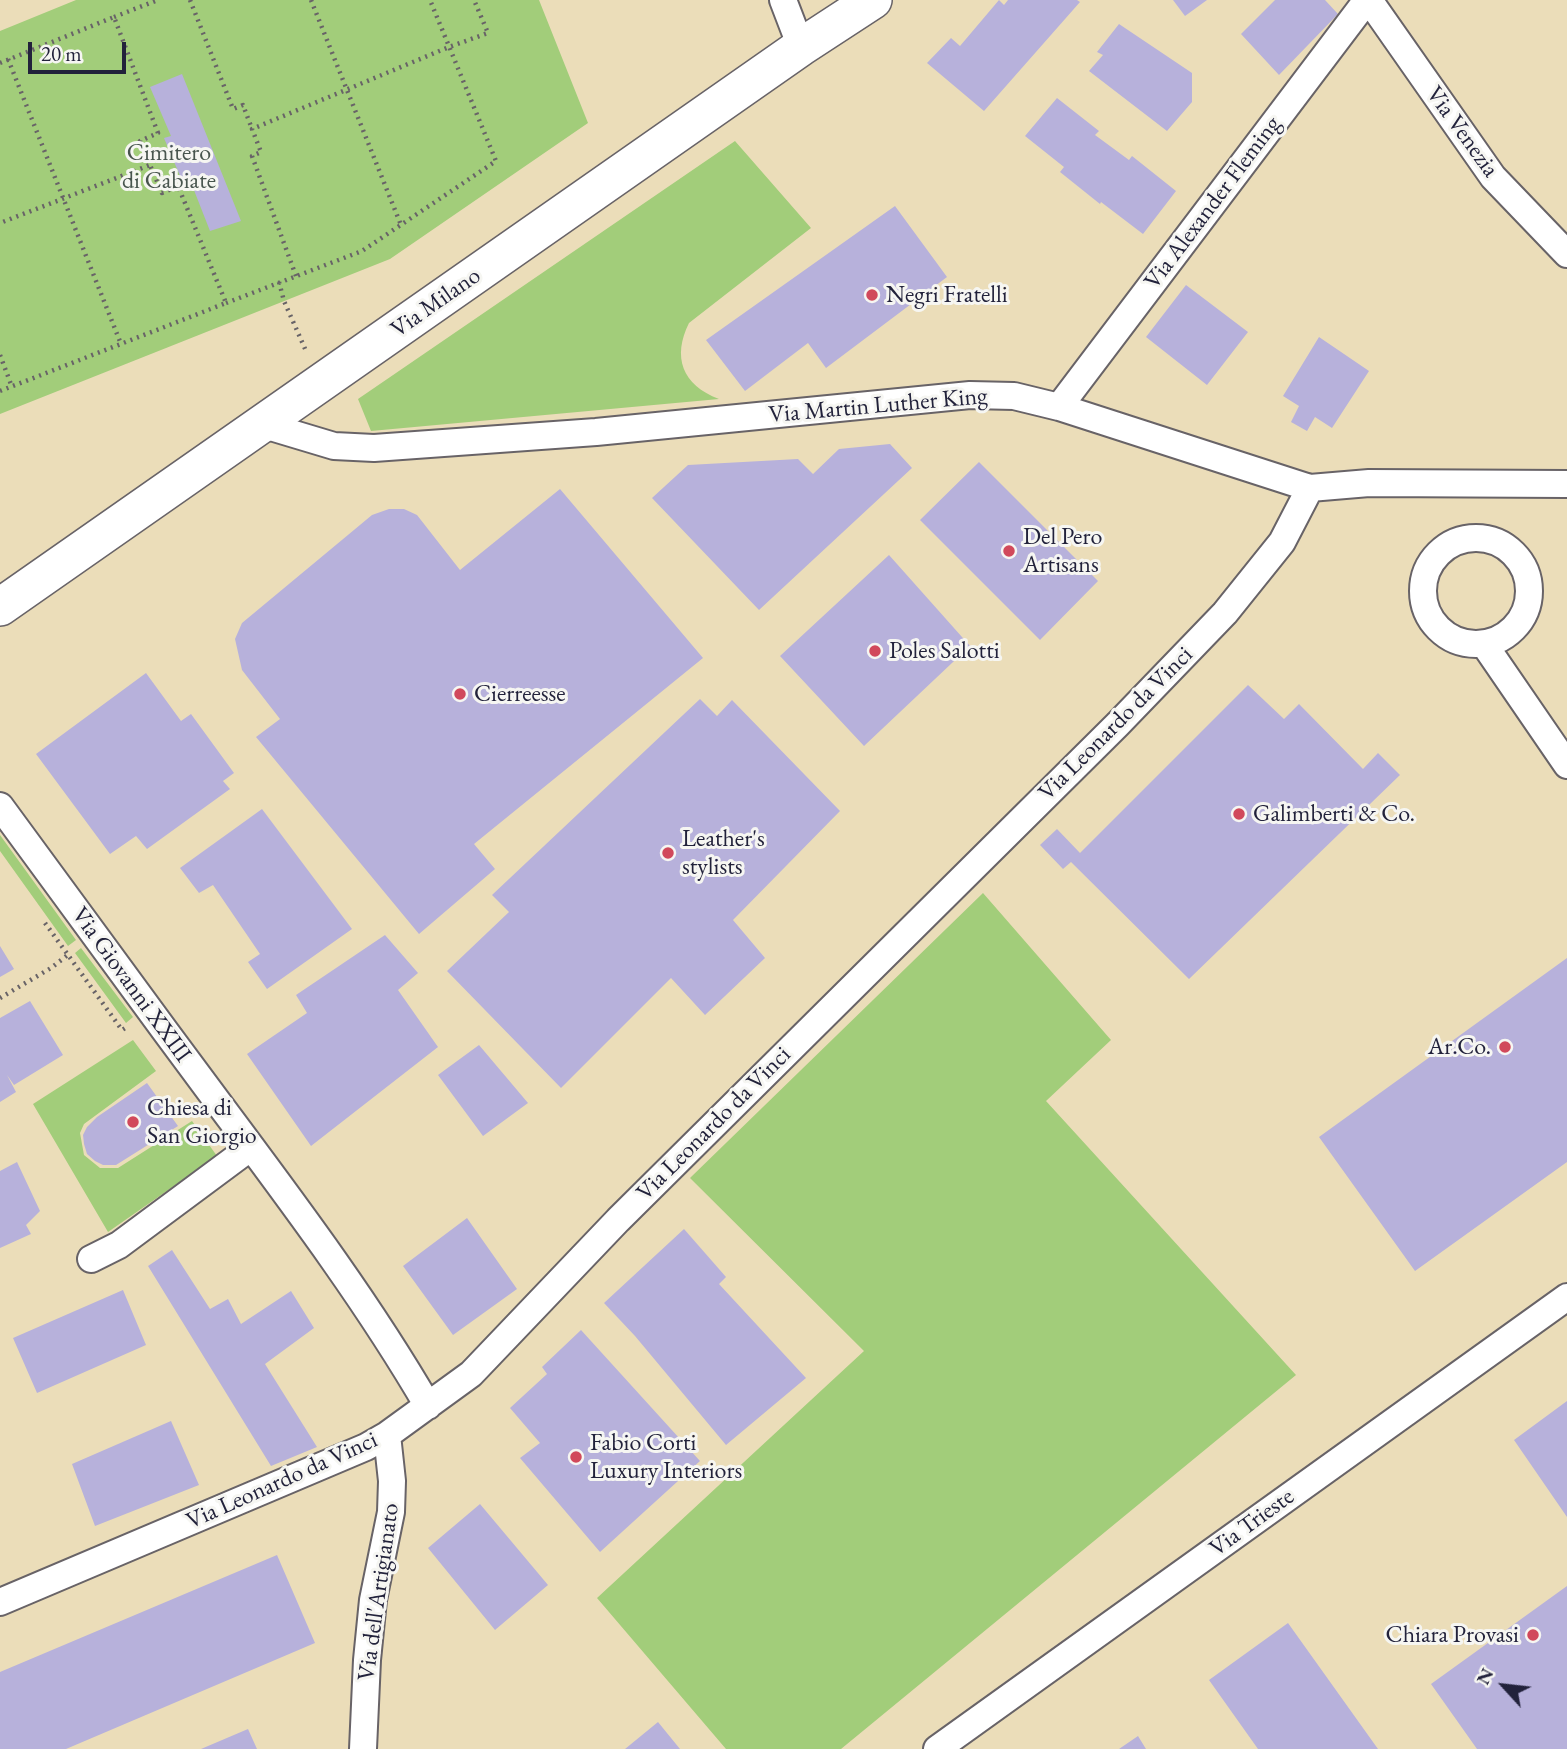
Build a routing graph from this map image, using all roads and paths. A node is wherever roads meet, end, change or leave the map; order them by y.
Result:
1 (158, 0) edge
2 (190, 0) edge
3 (311, 0) edge
4 (430, 0) edge
5 (474, 0) edge
6 (783, 0) edge
7 (873, 0) edge
8 (1368, 0) edge
9 (114, 18) junction
10 (449, 47) junction
11 (801, 47) junction
12 (8, 60) junction
13 (0, 63) edge
14 (348, 89) junction
15 (252, 129) junction
16 (150, 165) junction
17 (63, 199) junction
18 (0, 223) edge
19 (401, 225) junction
20 (1567, 254) edge
21 (296, 276) junction
22 (279, 282) junction
23 (226, 303) junction
24 (121, 344) junction
25 (0, 355) edge
26 (321, 384) junction
27 (12, 387) junction
28 (0, 391) edge
29 (1059, 407) junction
30 (264, 425) junction
31 (1567, 484) edge
32 (1310, 488) junction
33 (0, 607) edge
34 (1484, 644) junction
35 (1567, 765) edge
36 (0, 806) edge
37 (68, 954) dead end
38 (0, 998) edge
39 (251, 1147) junction
40 (90, 1259) dead end
41 (1567, 1297) edge
42 (428, 1406) junction
43 (387, 1435) junction
44 (0, 1602) edge
45 (363, 1749) edge
46 (937, 1749) edge

1 - 9 path
2 - 15 path
3 - 14 path
4 - 10 path
5 - 10 path
6 - 11 street
7 - 11 street, Via Milano
8 - 20 street, Via Venezia
8 - 29 street, Via Alexander Fleming
9 - 12 path
9 - 16 path
10 - 14 path
10 - 19 path
11 - 26 street, Via Milano
12 - 13 path
12 - 17 path
14 - 15 path
14 - 19 path
15 - 21 path
16 - 17 path
16 - 23 path
17 - 18 path
17 - 24 path
19 - 21 path
21 - 22 path
22 - 23 path
22 - 26 path
23 - 24 path
24 - 27 path
25 - 27 path
26 - 30 street, Via Milano
27 - 28 path
29 - 30 street, Via Martin Luther King
29 - 32 street, Via Martin Luther King
30 - 33 street, Via Milano
31 - 32 street, Via Martin Luther King
32 - 42 street, Via Leonardo da Vinci
34 - 34 street
34 - 35 street
36 - 39 street, Via Giovanni XXIII
37 - 38 path
39 - 40 street
39 - 42 street, Via Giovanni XXIII
41 - 46 street, Via Trieste
42 - 43 street, Via Leonardo da Vinci
43 - 44 street, Via Leonardo da Vinci
43 - 45 street, Via dell'Artigianato

